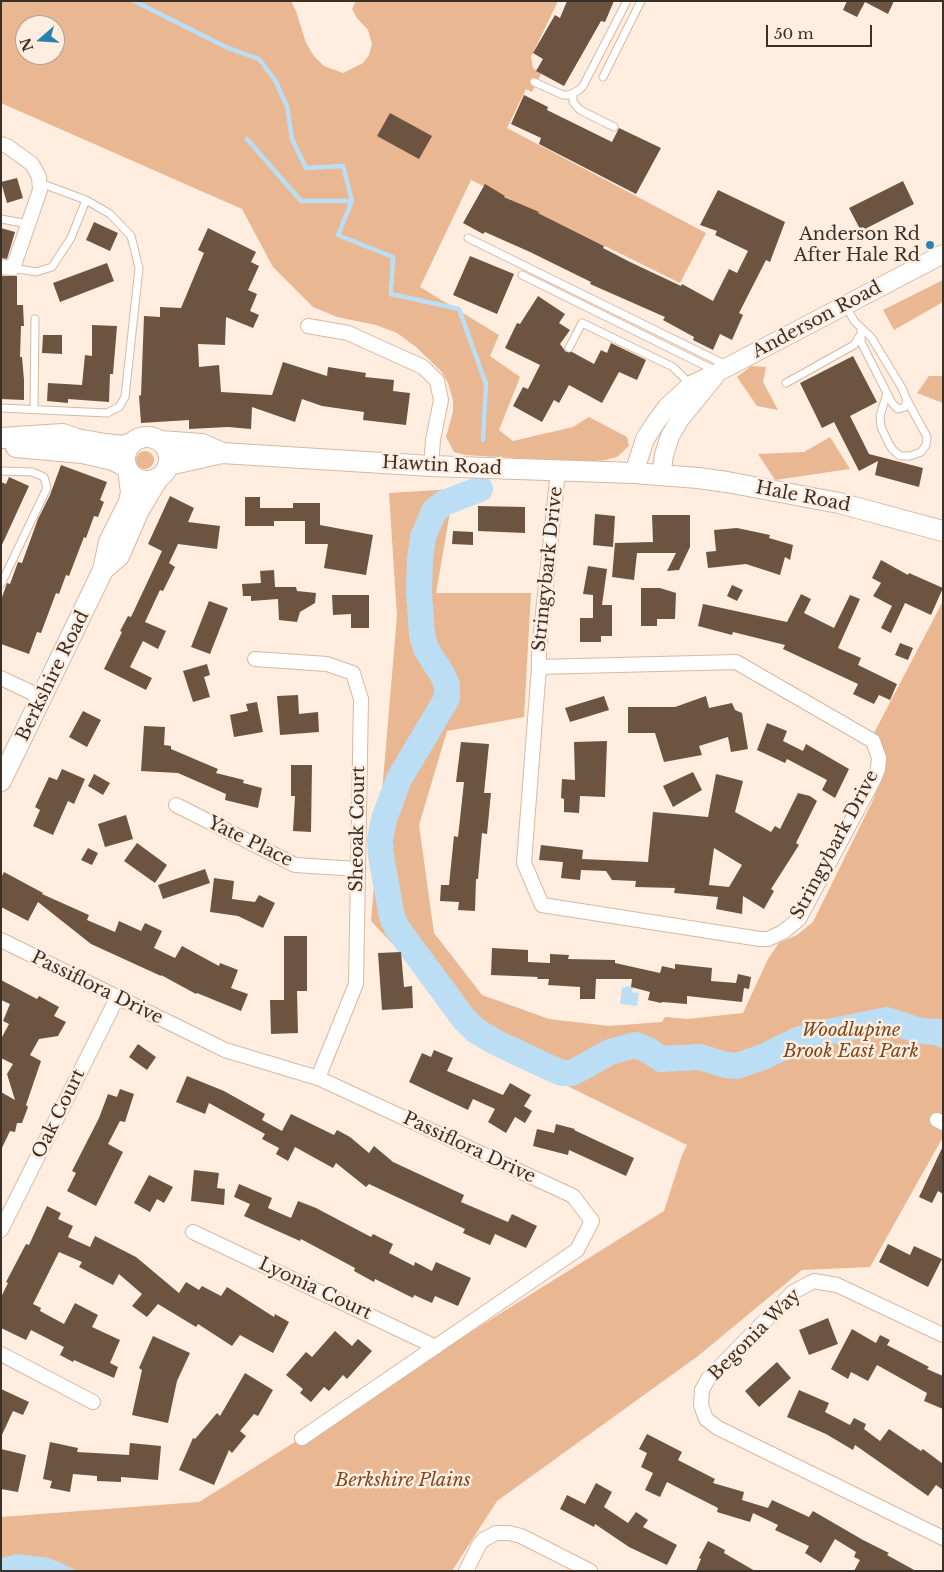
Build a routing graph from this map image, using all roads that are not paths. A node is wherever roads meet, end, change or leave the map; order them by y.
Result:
1 (627, 1) edge
2 (641, 1) edge
3 (602, 77) dead end
4 (534, 82) dead end
5 (573, 94) junction
6 (614, 127) dead end
7 (1, 144) edge
8 (40, 182) junction
9 (86, 200) junction
10 (1, 219) edge
11 (29, 224) junction
12 (468, 238) dead end
13 (943, 254) edge
14 (7, 267) edge
15 (522, 275) dead end
16 (845, 304) junction
17 (35, 319) dead end
18 (308, 326) dead end
19 (861, 332) junction
20 (569, 348) dead end
21 (723, 369) junction
22 (786, 383) dead end
23 (690, 385) junction
24 (887, 394) junction
25 (907, 400) junction
26 (1, 408) edge
27 (34, 408) junction
28 (1, 438) edge
29 (160, 441) junction
30 (1, 442) edge
31 (132, 443) junction
32 (222, 453) junction
33 (431, 466) junction
34 (127, 469) junction
35 (1, 471) edge
36 (558, 471) junction
37 (163, 472) junction
38 (634, 473) junction
39 (661, 475) junction
40 (943, 531) edge
41 (103, 570) junction
42 (1, 584) edge
43 (256, 659) dead end
44 (539, 667) junction
45 (1, 678) edge
46 (43, 698) junction
47 (1, 781) edge
48 (176, 805) dead end
49 (358, 869) junction
50 (1, 940) edge
51 (117, 998) junction
52 (318, 1078) junction
53 (1, 1230) edge
54 (193, 1232) dead end
55 (943, 1335) edge
56 (436, 1346) junction
57 (1, 1354) edge
58 (93, 1402) dead end
59 (302, 1438) dead end
60 (943, 1538) edge
61 (466, 1571) edge
62 (590, 1571) edge

1 - 5 lane
2 - 3 lane
4 - 5 lane
5 - 6 lane
7 - 8 street
8 - 9 lane
8 - 11 street
9 - 14 lane
9 - 27 lane
10 - 11 lane
11 - 14 street
12 - 21 lane
13 - 16 street, Anderson Road
15 - 21 lane
16 - 19 lane
16 - 21 street, Anderson Road
17 - 27 lane
18 - 33 street
19 - 22 lane
19 - 24 lane
19 - 25 lane
20 - 23 lane
21 - 23 street, Anderson Road
21 - 39 street, Anderson Road
23 - 38 street, Anderson Road
24 - 25 lane
24 - 25 lane
26 - 27 lane
28 - 31 main road
29 - 31 main road
29 - 32 main road, Hawtin Road
29 - 37 main road
30 - 34 main road
31 - 34 main road
32 - 33 main road, Hawtin Road
32 - 37 main road, Hawtin Road
33 - 36 main road, Hawtin Road
34 - 37 main road
34 - 41 main road, Berkshire Road
35 - 42 lane
36 - 38 main road, Hawtin Road
36 - 44 street, Stringybark Drive
37 - 41 main road, Berkshire Road
38 - 39 main road, Hawtin Road
39 - 40 main road, Hale Road
41 - 46 main road, Berkshire Road
43 - 49 street, Sheoak Court
44 - 44 street, Stringybark Drive
45 - 46 street
46 - 47 main road, Berkshire Road
48 - 49 street, Yate Place
49 - 52 street, Sheoak Court
50 - 51 street, Passiflora Drive
51 - 52 street, Passiflora Drive
51 - 53 street, Oak Court
52 - 56 street, Passiflora Drive
54 - 56 street, Lyonia Court
55 - 60 street, Begonia Way
56 - 59 street, Passiflora Drive
57 - 58 street
61 - 62 street

